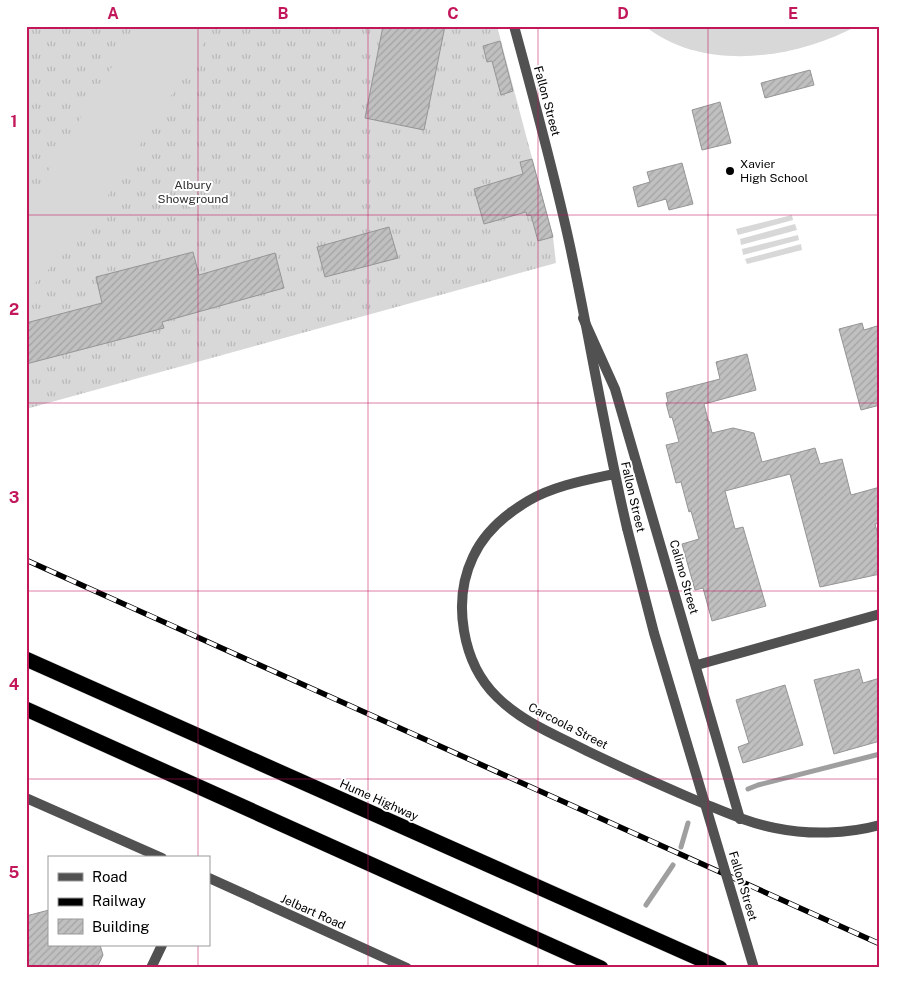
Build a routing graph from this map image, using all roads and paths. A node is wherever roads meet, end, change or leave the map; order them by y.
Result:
1 (514, 26) edge
2 (583, 318) junction
3 (614, 474) junction
4 (880, 614) edge
5 (26, 659) edge
6 (697, 665) junction
7 (26, 709) edge
8 (26, 798) edge
9 (740, 818) junction
10 (880, 825) edge
11 (157, 856) edge
12 (210, 878) edge
13 (162, 946) edge
14 (151, 968) edge
15 (407, 968) edge
16 (600, 968) edge
17 (720, 968) edge
18 (754, 968) edge

1 - 2 street, Fallon Street
2 - 3 street, Fallon Street
2 - 6 street, Calimo Street
3 - 9 street, Carcoola Street
3 - 18 street, Fallon Street, bridge
4 - 6 street
5 - 17 highway, Hume Highway
6 - 9 street, Calimo Street
7 - 16 highway
8 - 11 street
9 - 10 street, Carcoola Street
12 - 15 street, Jelbart Road
13 - 14 street

